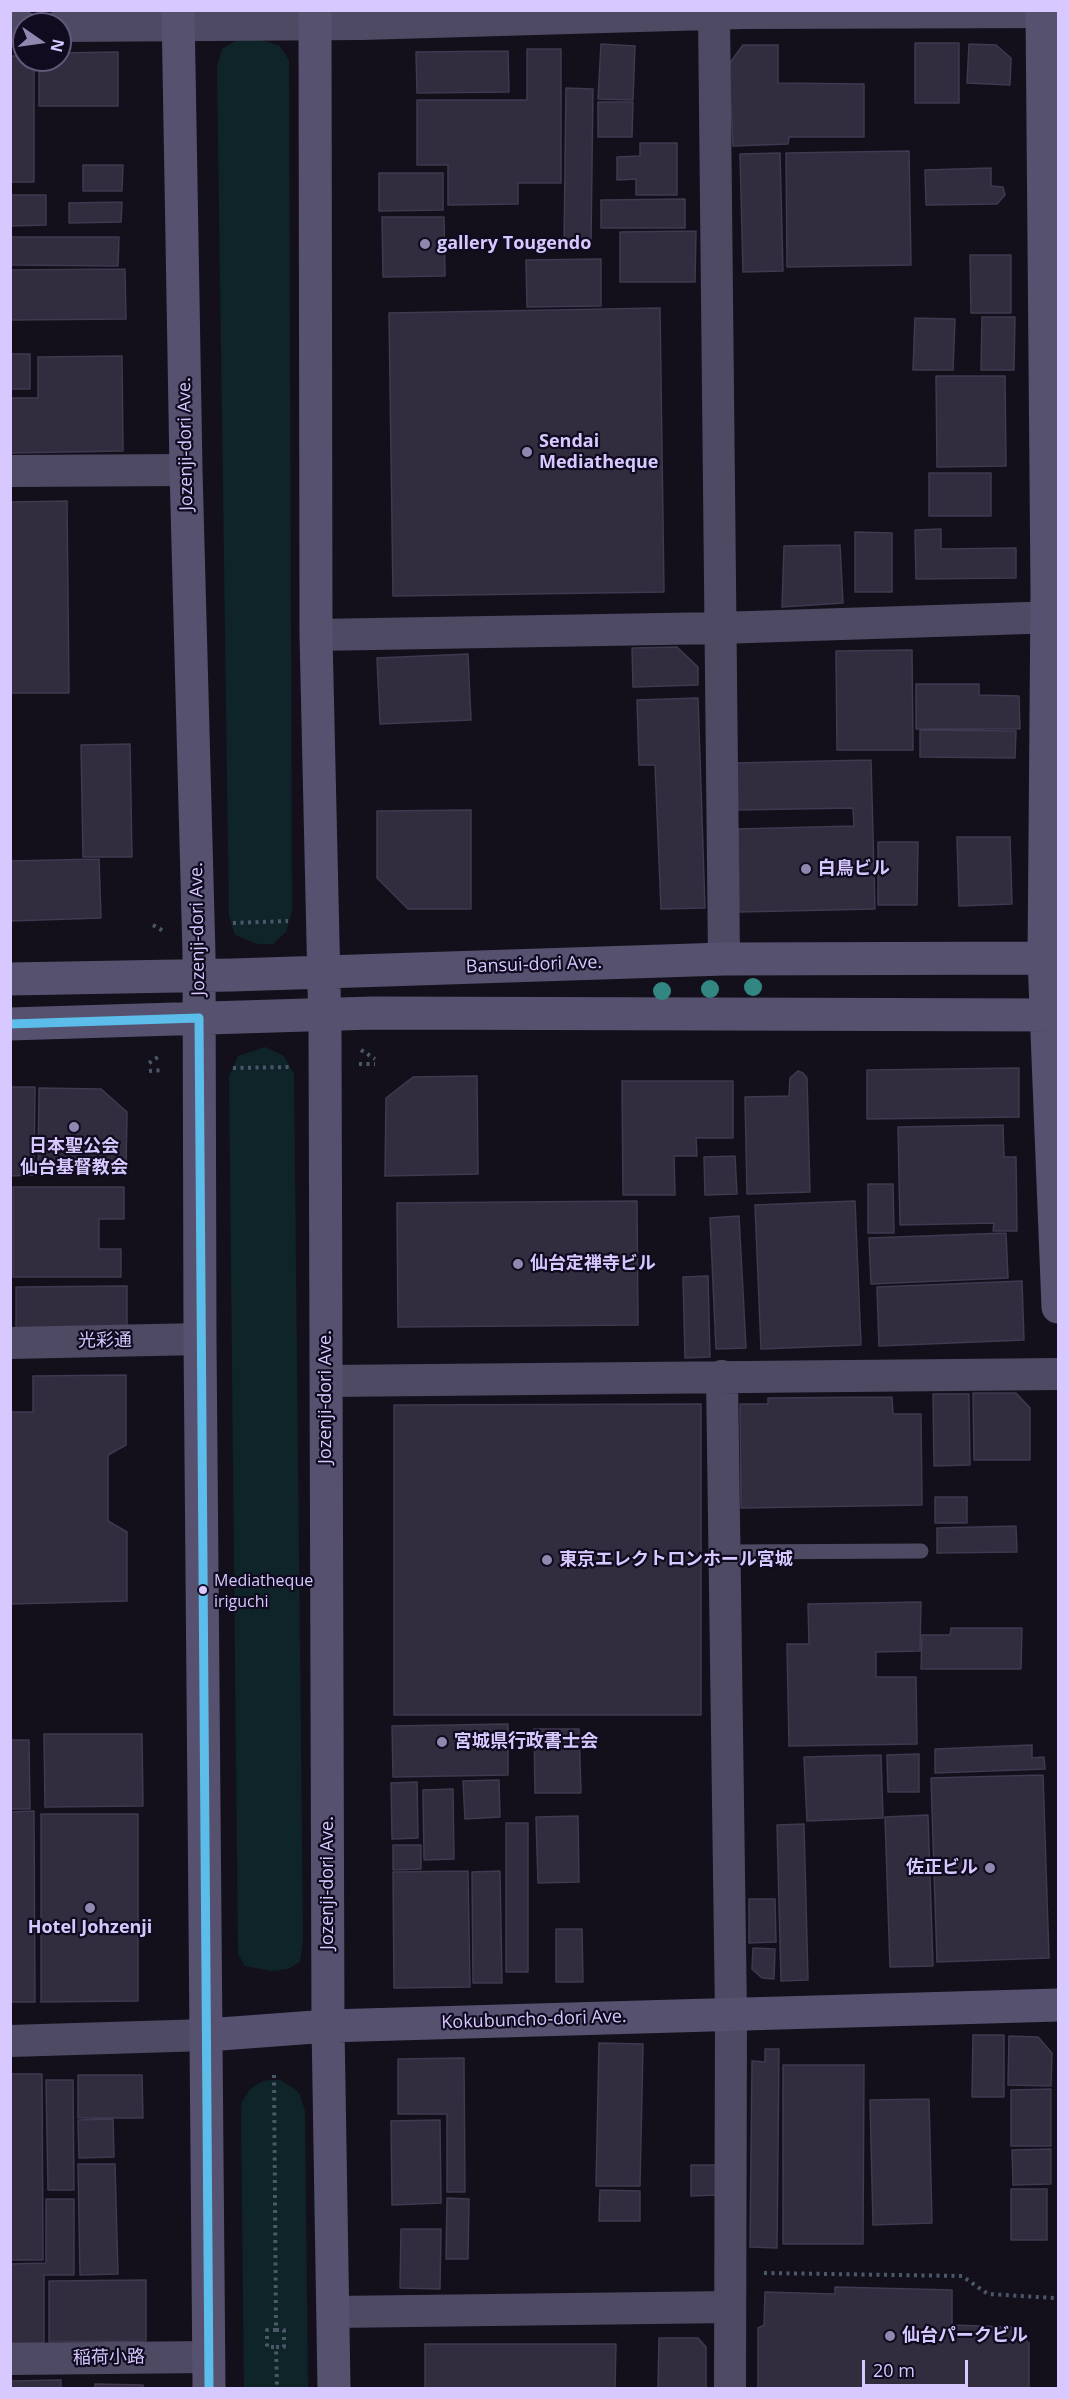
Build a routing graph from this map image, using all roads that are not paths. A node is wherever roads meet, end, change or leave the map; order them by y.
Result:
1 (1047, 12) edge
2 (734, 13) edge
3 (316, 16) edge
4 (178, 18) edge
5 (72, 25) edge
6 (186, 470) junction
7 (10, 471) edge
8 (1053, 617) edge
9 (719, 628) junction
10 (316, 636) junction
11 (1051, 958) edge
12 (724, 959) junction
13 (323, 972) junction
14 (199, 976) junction
15 (10, 979) edge
16 (324, 1015) junction
17 (1052, 1015) edge
18 (199, 1018) junction
19 (10, 1024) edge
20 (1059, 1307) edge
21 (200, 1339) junction
22 (10, 1343) edge
23 (1059, 1374) edge
24 (722, 1376) junction
25 (326, 1381) junction
26 (921, 1551) dead end
27 (724, 1552) junction
28 (1059, 2005) edge
29 (731, 2015) junction
30 (328, 2026) junction
31 (207, 2035) junction
32 (10, 2041) edge
33 (730, 2307) junction
34 (333, 2312) junction
35 (10, 2360) edge
36 (209, 2373) edge
37 (334, 2388) edge
38 (730, 2388) edge

1 - 2 street
1 - 8 street
2 - 3 street
2 - 9 street
3 - 4 street
3 - 10 street, Jozenji-dori Ave.
4 - 5 street
4 - 6 street, Jozenji-dori Ave.
6 - 7 street
6 - 14 street, Jozenji-dori Ave.
8 - 9 street
8 - 11 street
9 - 10 street
9 - 12 street
10 - 13 street, Jozenji-dori Ave.
11 - 12 street, Bansui-dori Ave.
11 - 17 street
12 - 13 street, Bansui-dori Ave.
13 - 14 street, Bansui-dori Ave.
13 - 16 street, Jozenji-dori Ave.
14 - 15 street, Bansui-dori Ave.
14 - 18 street, Jozenji-dori Ave.
16 - 17 street
16 - 18 street
16 - 25 street, Jozenji-dori Ave.
17 - 20 street
18 - 19 street
18 - 21 street, Jozenji-dori Ave.
21 - 22 street, 光彩通
21 - 31 street, Jozenji-dori Ave.
23 - 24 street
24 - 25 street
24 - 27 street
25 - 30 street, Jozenji-dori Ave.
26 - 27 lane
27 - 29 street
28 - 29 street, Kokubuncho-dori Ave.
29 - 30 street, Kokubuncho-dori Ave.
29 - 33 street
30 - 31 street, Kokubuncho-dori Ave.
30 - 34 street, Jozenji-dori Ave.
31 - 32 street, Kokubuncho-dori Ave.
31 - 36 street, Jozenji-dori Ave.
33 - 34 street
33 - 38 street
34 - 37 street, Jozenji-dori Ave.
35 - 36 street, 稲荷小路

